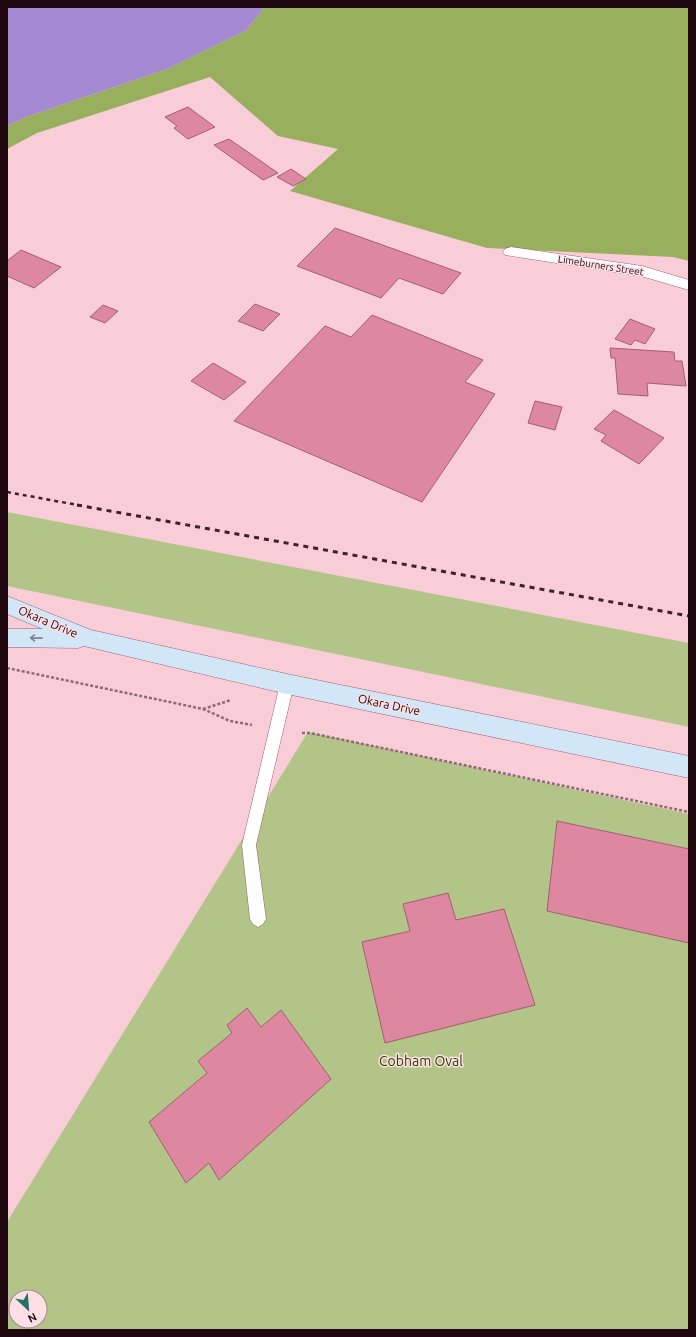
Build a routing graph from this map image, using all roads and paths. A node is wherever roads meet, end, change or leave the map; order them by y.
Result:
1 (511, 252) dead end
2 (689, 284) edge
3 (7, 605) edge
4 (7, 638) edge
5 (89, 639) junction
6 (7, 668) edge
7 (287, 684) junction
8 (276, 730) junction
9 (689, 767) edge
10 (689, 812) edge
11 (258, 919) dead end

1 - 2 street, Limeburners Street
3 - 5 main road, Okara Drive
5 -> 4 main road, Okara Drive
5 - 7 main road, Okara Drive
6 - 8 path
7 - 8 lane
7 - 9 main road, Okara Drive
8 - 10 path
8 - 11 lane

